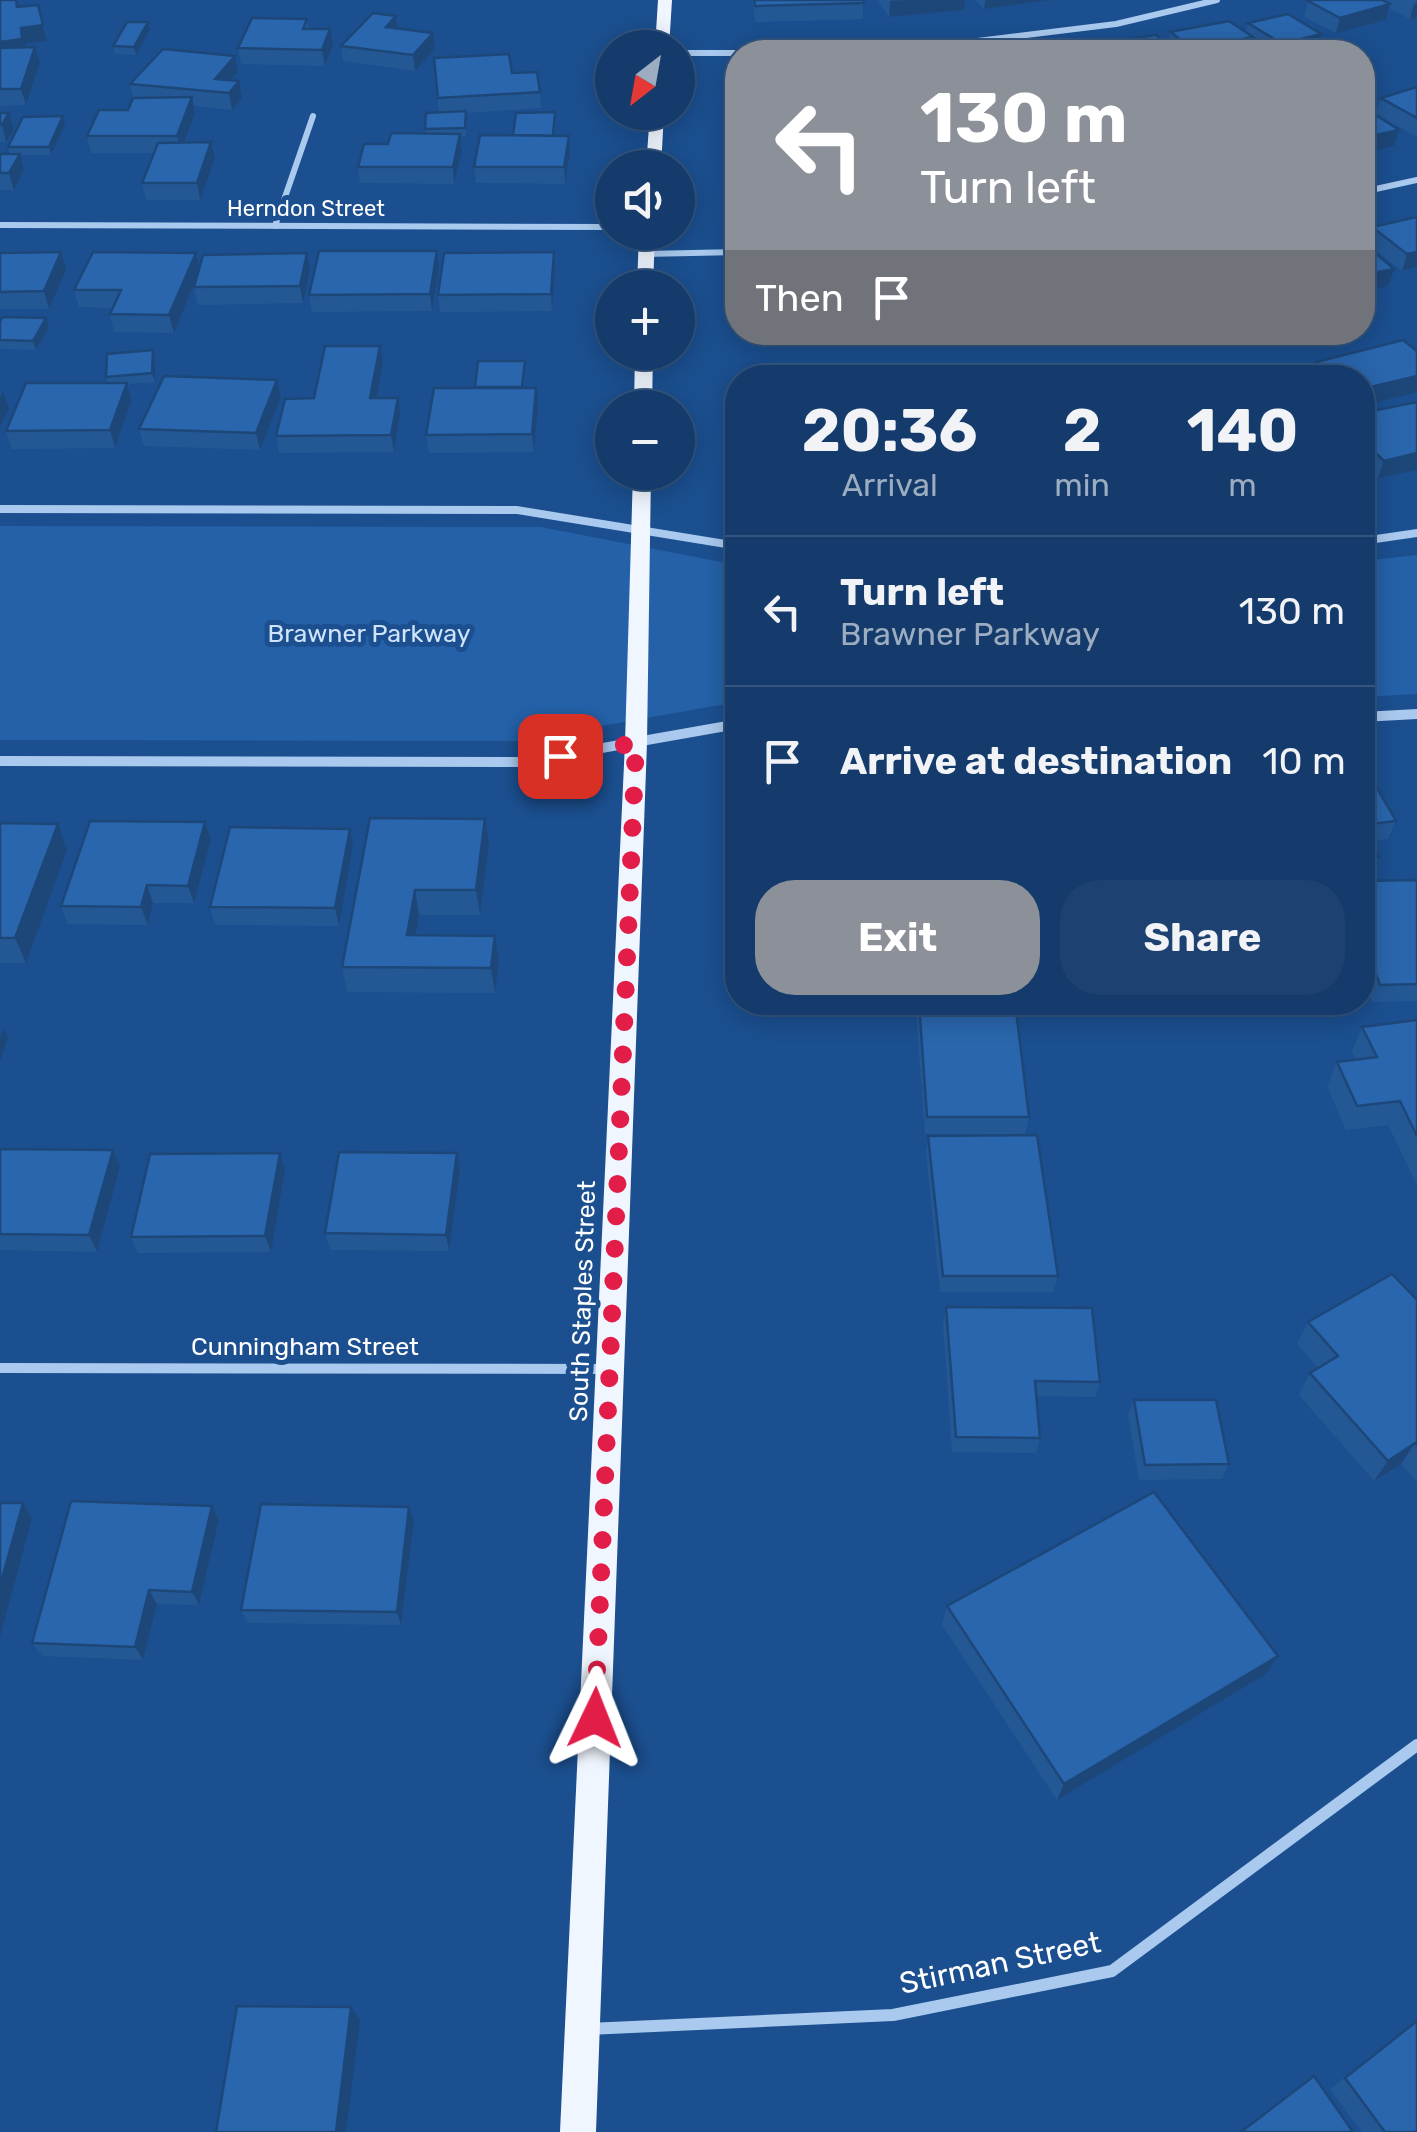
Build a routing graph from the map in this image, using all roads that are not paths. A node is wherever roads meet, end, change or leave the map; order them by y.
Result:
1 (665, 0) edge
2 (1218, 0) edge
3 (663, 30) edge
4 (985, 40) edge
5 (695, 53) edge
6 (725, 53) edge
7 (313, 116) dead end
8 (1417, 180) edge
9 (1375, 189) edge
10 (0, 225) edge
11 (275, 226) junction
12 (595, 227) edge
13 (646, 250) edge
14 (725, 252) edge
15 (646, 254) junction
16 (646, 270) edge
17 (642, 490) edge
18 (0, 510) edge
19 (641, 530) junction
20 (1417, 534) edge
21 (1375, 539) edge
22 (725, 544) edge
23 (1417, 714) edge
24 (1375, 716) edge
25 (725, 726) edge
26 (636, 743) junction
27 (0, 761) edge
28 (0, 1368) edge
29 (609, 1369) junction
30 (1417, 1745) edge
31 (582, 2029) junction
32 (578, 2132) edge

1 - 3 main road
2 - 4 street
5 - 6 street
7 - 11 street
8 - 9 street
10 - 11 street, Herndon Street
11 - 12 street, Herndon Street
13 - 15 main road
14 - 15 street
15 - 16 main road
17 - 19 main road, South Staples Street
18 - 19 street
19 - 22 street
19 - 26 main road, South Staples Street
20 - 21 street
23 - 24 street
25 - 26 street
26 - 27 street
26 - 29 main road, South Staples Street
28 - 29 street, Cunningham Street
29 - 31 main road, South Staples Street
30 - 31 street, Stirman Street
31 - 32 main road, South Staples Street

